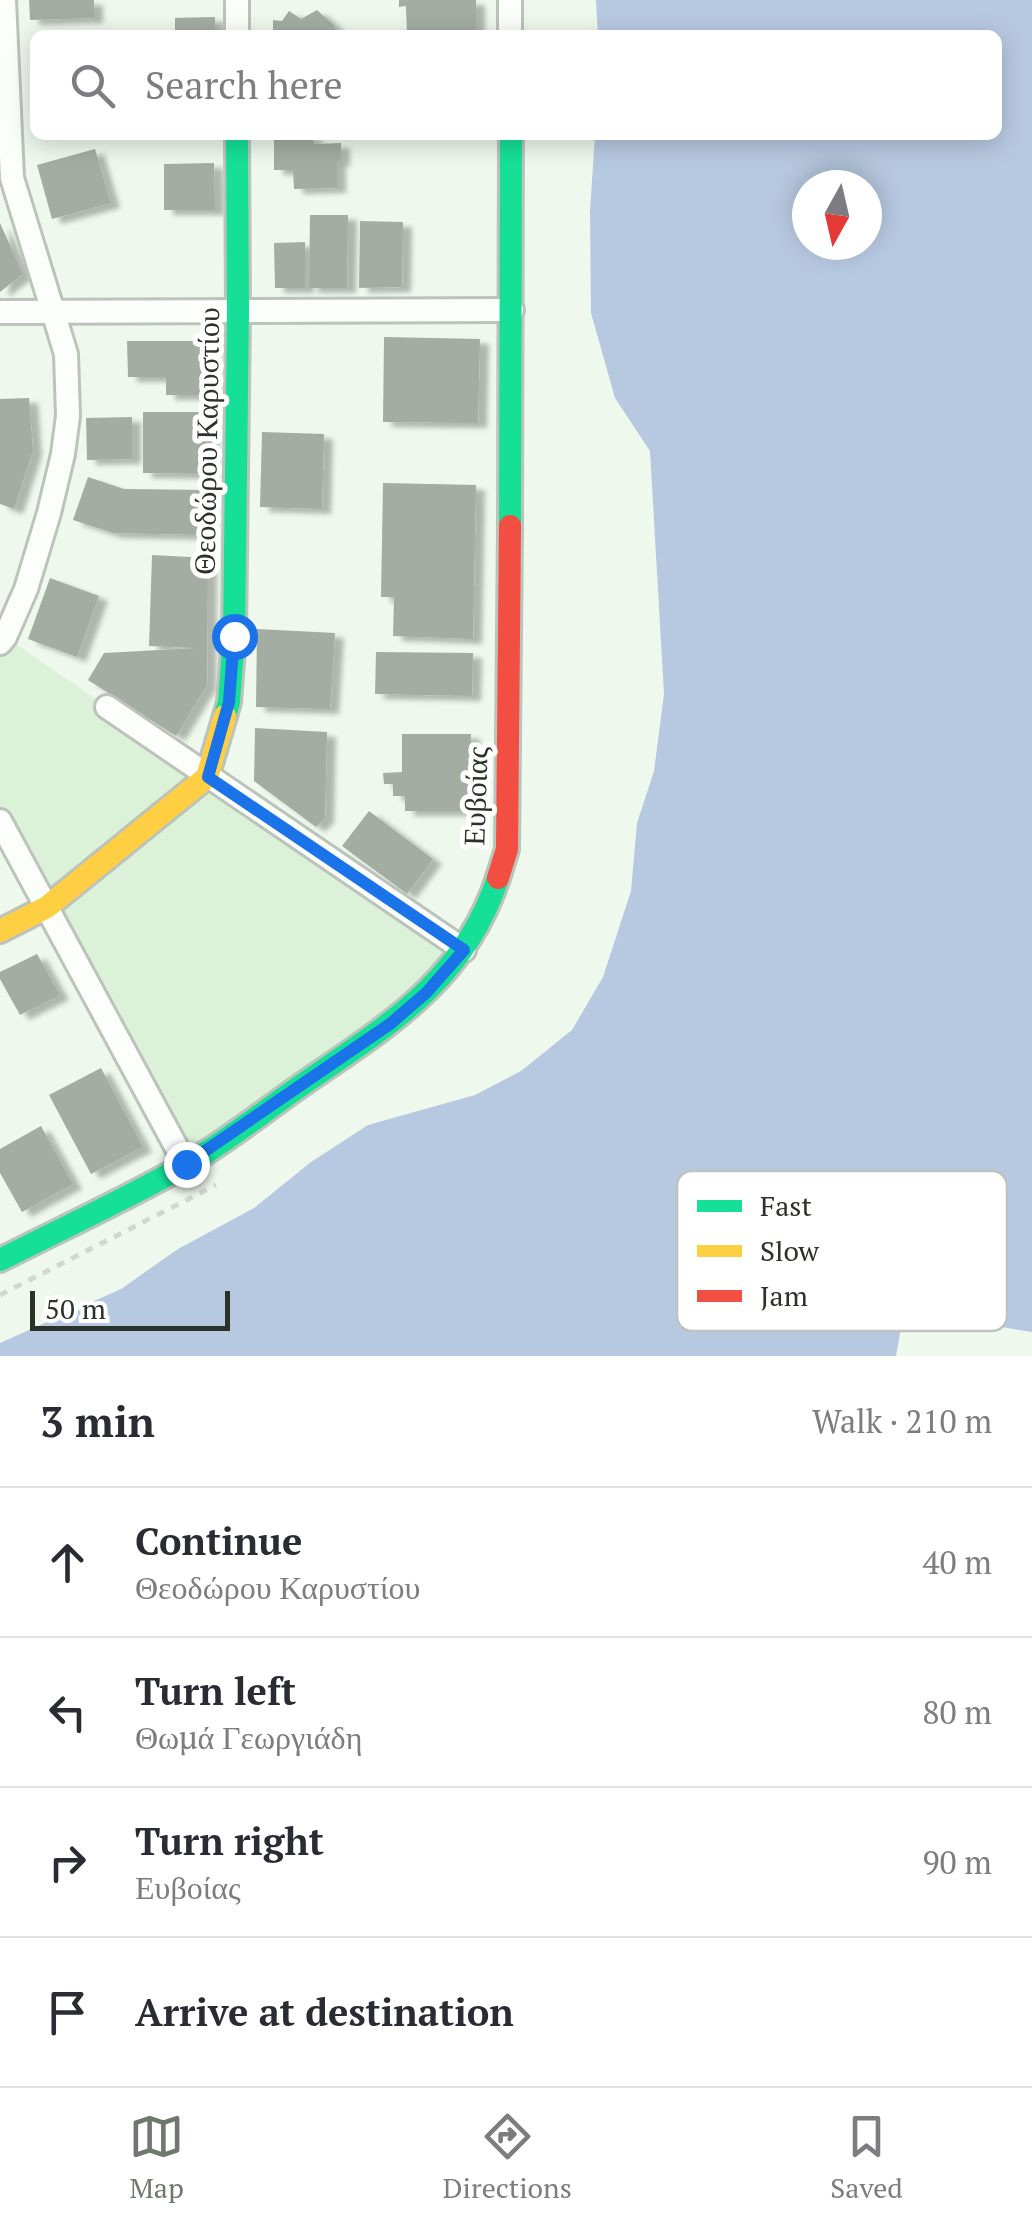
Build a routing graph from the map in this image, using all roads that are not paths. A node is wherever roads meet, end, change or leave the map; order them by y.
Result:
1 (4, 0) edge
2 (236, 0) edge
3 (510, 0) edge
4 (237, 30) edge
5 (510, 30) edge
6 (237, 140) edge
7 (511, 140) edge
8 (6, 179) edge
9 (512, 310) junction
10 (238, 311) junction
11 (0, 312) edge
12 (52, 312) junction
13 (0, 643) edge
14 (107, 707) dead end
15 (208, 777) junction
16 (0, 821) edge
17 (47, 907) junction
18 (0, 932) edge
19 (464, 950) junction
20 (186, 1164) junction
21 (0, 1260) edge

1 - 8 street
2 - 4 street
3 - 5 street
6 - 10 street, Θεοδώρου Καρυστίου
7 - 9 street, Ευβοίας
8 - 12 street
9 - 10 street
9 - 19 street, Ευβοίας
10 - 12 street
10 - 15 street, Θεοδώρου Καρυστίου
11 - 12 street
12 - 13 street
14 - 15 street
15 - 17 street
15 - 19 street
16 - 17 street
17 - 18 street
17 - 20 street
19 - 20 street, Ευβοίας
20 - 21 street, Ευβοίας

